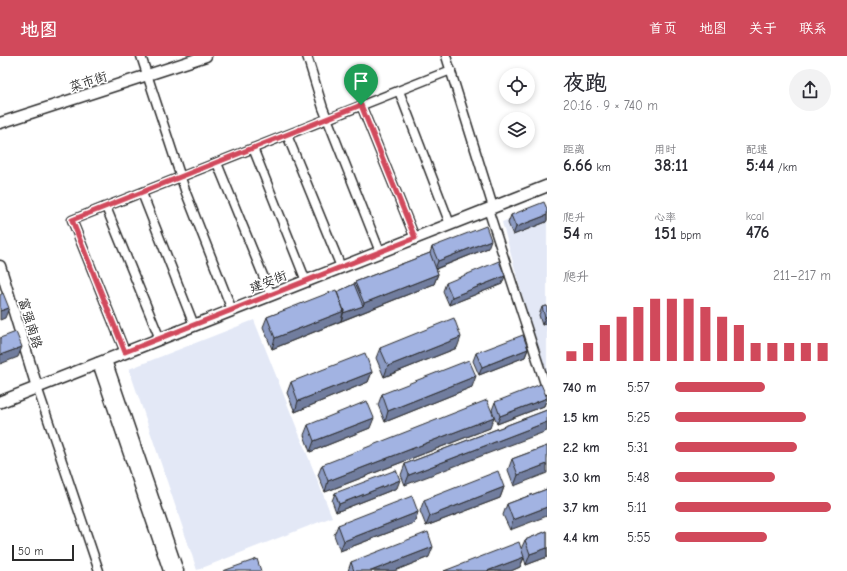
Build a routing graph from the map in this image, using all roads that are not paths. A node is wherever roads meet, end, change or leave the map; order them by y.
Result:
1 (141, 56) edge
2 (206, 56) edge
3 (307, 56) edge
4 (446, 56) edge
5 (451, 70) junction
6 (148, 75) junction
7 (398, 91) junction
8 (361, 105) junction
9 (327, 119) junction
10 (0, 123) edge
11 (287, 135) junction
12 (253, 148) junction
13 (217, 163) junction
14 (180, 177) junction
15 (547, 186) edge
16 (142, 193) junction
17 (106, 207) junction
18 (490, 208) junction
19 (450, 224) junction
20 (415, 238) junction
21 (380, 252) junction
22 (0, 266) edge
23 (341, 267) junction
24 (306, 281) junction
25 (271, 295) junction
26 (232, 310) junction
27 (194, 325) junction
28 (160, 338) junction
29 (125, 352) junction
30 (102, 361) junction
31 (37, 387) junction
32 (547, 390) edge
33 (0, 402) edge
34 (99, 571) edge
35 (170, 571) edge
36 (178, 571) edge

1 - 6 street
2 - 6 street, 菜市街
3 - 9 street
4 - 5 street
5 - 7 street
5 - 18 street
6 - 10 street, 菜市街
6 - 14 street
7 - 8 street
7 - 19 street
8 - 9 street
8 - 20 street
9 - 11 street
9 - 21 street
11 - 12 street
11 - 23 street
12 - 13 street
12 - 24 street
13 - 14 street
13 - 25 street
14 - 16 street
14 - 26 street
15 - 18 main road, 建安街
16 - 17 street
16 - 27 street
17 - 28 street
17 - 29 street
18 - 19 main road, 建安街
18 - 32 street
19 - 20 main road, 建安街
20 - 21 main road, 建安街
21 - 23 main road, 建安街
22 - 31 street, 富强南路
23 - 24 main road, 建安街
24 - 25 main road, 建安街
25 - 26 main road, 建安街
26 - 27 main road, 建安街
27 - 28 main road, 建安街
28 - 29 main road, 建安街
29 - 30 main road, 建安街
30 - 31 main road, 建安街
30 - 35 street
30 - 36 street
31 - 33 main road, 建安街
31 - 34 street

